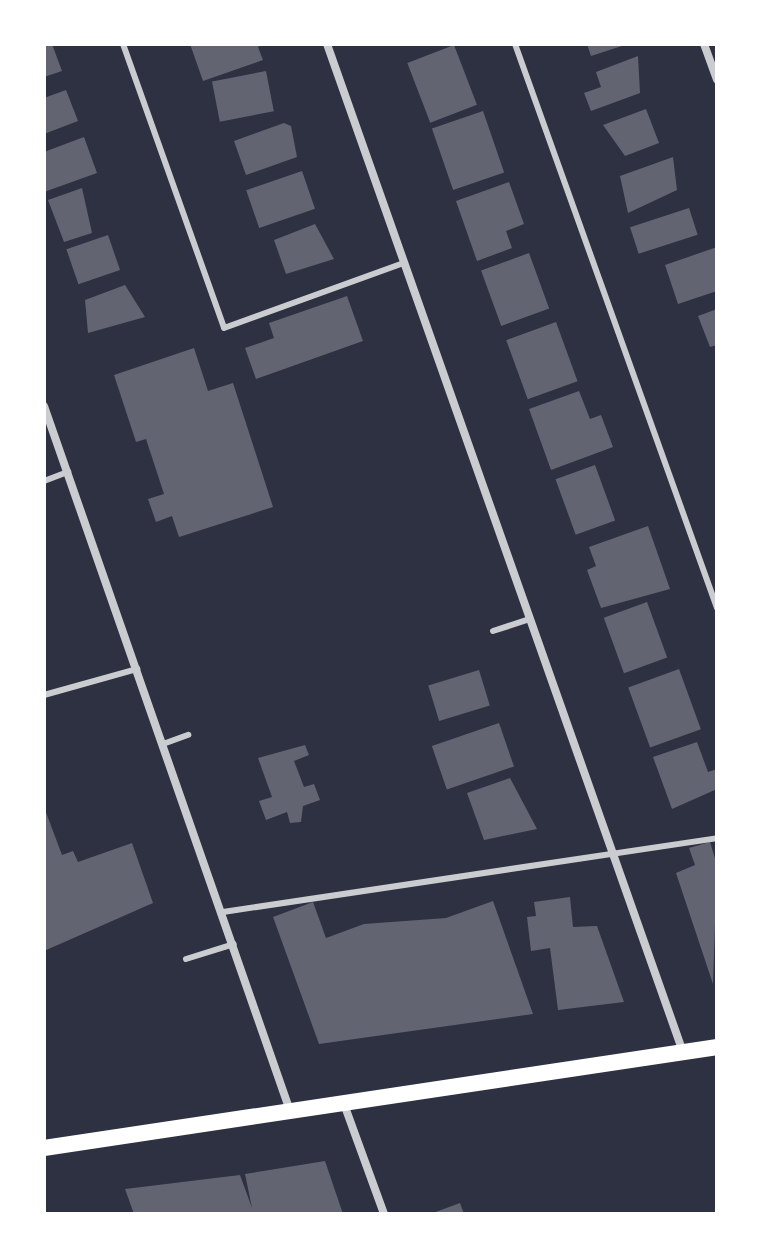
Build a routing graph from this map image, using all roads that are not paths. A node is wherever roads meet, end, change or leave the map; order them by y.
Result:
1 (123, 44) edge
2 (327, 44) edge
3 (515, 44) edge
4 (704, 44) edge
5 (717, 80) edge
6 (404, 263) junction
7 (44, 406) edge
8 (68, 472) junction
9 (44, 481) edge
10 (717, 608) edge
11 (530, 619) junction
12 (493, 631) dead end
13 (137, 669) junction
14 (44, 695) edge
15 (188, 735) dead end
16 (163, 744) junction
17 (717, 838) edge
18 (613, 854) junction
19 (223, 912) junction
20 (234, 944) junction
21 (186, 959) dead end
22 (717, 1047) edge
23 (683, 1052) junction
24 (343, 1103) junction
25 (290, 1111) junction
26 (44, 1148) edge
27 (384, 1214) edge

1 - 6 lane
2 - 6 street
3 - 10 lane
4 - 5 street
6 - 11 street
7 - 8 street
8 - 9 lane
8 - 13 street
11 - 12 lane
11 - 18 street
13 - 14 lane
13 - 16 street
15 - 16 lane
16 - 19 street
17 - 18 lane
18 - 19 lane
18 - 23 street
19 - 20 street
20 - 21 lane
20 - 25 street
22 - 23 main road
23 - 24 main road
24 - 25 main road
24 - 27 street
25 - 26 main road

